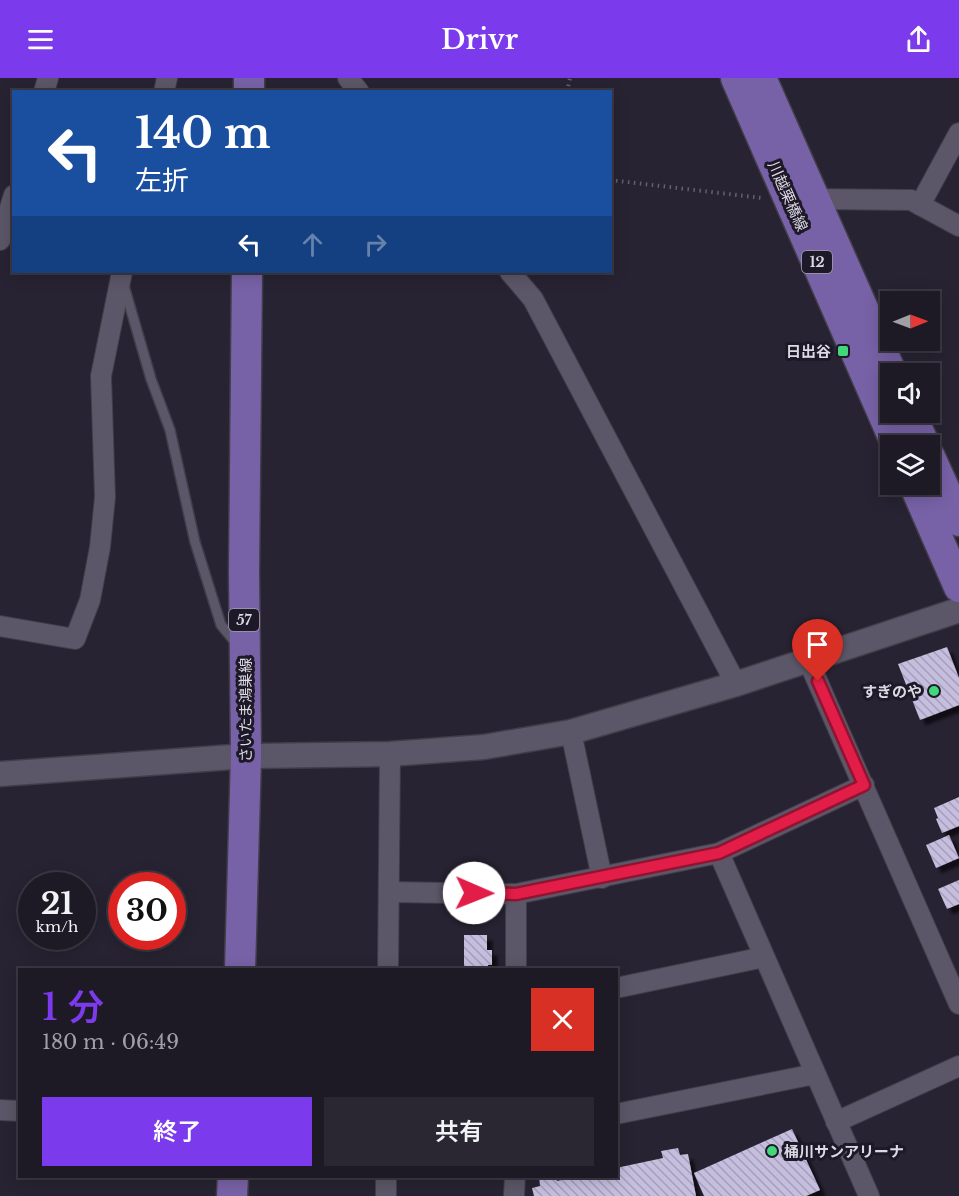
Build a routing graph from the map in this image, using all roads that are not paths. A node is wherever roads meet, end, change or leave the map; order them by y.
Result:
1 (348, 78) edge
2 (736, 78) edge
3 (761, 78) edge
4 (357, 90) edge
5 (959, 134) edge
6 (802, 200) junction
7 (12, 201) edge
8 (920, 205) junction
9 (959, 226) edge
10 (0, 240) edge
11 (121, 273) edge
12 (247, 273) edge
13 (511, 273) edge
14 (886, 363) edge
15 (893, 435) edge
16 (940, 479) edge
17 (919, 495) edge
18 (959, 521) edge
19 (959, 587) edge
20 (959, 610) edge
21 (0, 626) edge
22 (245, 653) junction
23 (808, 660) junction
24 (736, 684) junction
25 (571, 732) junction
26 (390, 754) junction
27 (246, 756) junction
28 (0, 774) edge
29 (864, 785) junction
30 (719, 853) junction
31 (602, 878) junction
32 (389, 892) junction
33 (516, 894) junction
34 (764, 957) junction
35 (240, 968) edge
36 (388, 968) edge
37 (516, 968) edge
38 (618, 988) edge
39 (959, 1004) edge
40 (959, 1066) edge
41 (815, 1074) junction
42 (0, 1110) edge
43 (18, 1111) edge
44 (618, 1114) edge
45 (836, 1122) junction
46 (233, 1178) edge
47 (386, 1178) edge
48 (515, 1178) edge
49 (232, 1196) edge
50 (386, 1196) edge
51 (514, 1196) edge
52 (870, 1196) edge

1 - 4 street
2 - 6 main road, 川越栗橋線 / 12
3 - 6 main road, 川越栗橋線 / 12
5 - 8 street
6 - 8 street
6 - 14 main road, 川越栗橋線 / 12
6 - 15 main road, 川越栗橋線 / 12
7 - 10 street
8 - 9 street
11 - 21 street
11 - 22 lane
12 - 22 main road, さいたま鴻巣線 / 57
13 - 24 street
16 - 18 main road
17 - 19 main road
20 - 23 street
22 - 27 main road, さいたま鴻巣線 / 57
23 - 24 street
23 - 29 street
24 - 25 street
25 - 26 street
25 - 31 street
26 - 27 street
26 - 32 street
27 - 28 street
27 - 35 main road, さいたま鴻巣線 / 57
29 - 30 street
29 - 39 street
30 - 31 street
30 - 34 street
31 - 33 street
32 - 33 street
32 - 36 street
33 - 37 street
34 - 38 street
34 - 41 street
40 - 45 street
41 - 44 street
41 - 45 street
42 - 43 street
45 - 52 street
46 - 49 main road
47 - 50 street
48 - 51 street

